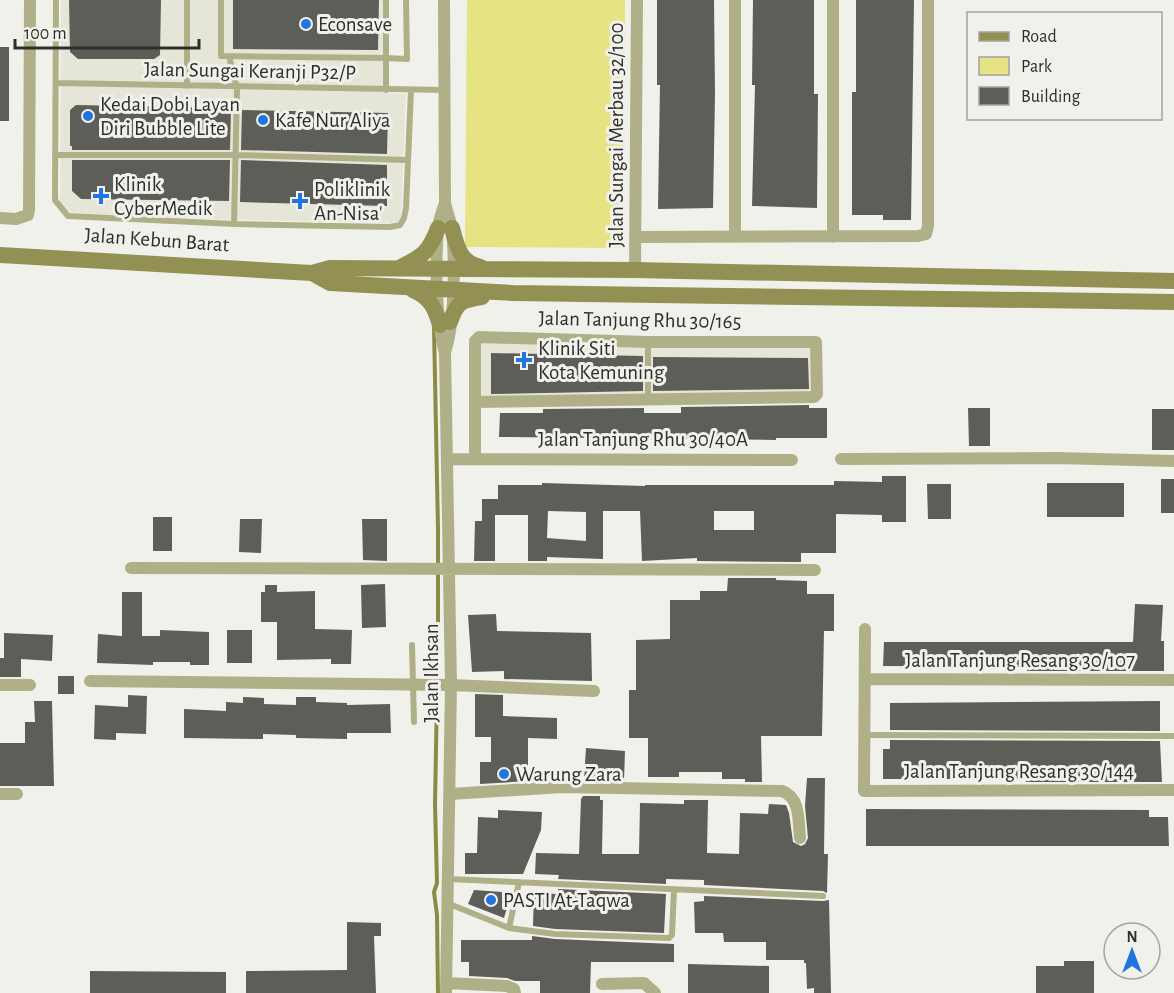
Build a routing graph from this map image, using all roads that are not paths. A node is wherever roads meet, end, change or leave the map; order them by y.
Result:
1 (30, 0) edge
2 (56, 0) edge
3 (187, 0) edge
4 (221, 0) edge
5 (386, 0) edge
6 (406, 0) edge
7 (444, 0) edge
8 (637, 0) edge
9 (735, 0) edge
10 (833, 0) edge
11 (928, 0) edge
12 (229, 56) junction
13 (386, 58) junction
14 (56, 83) junction
15 (187, 86) junction
16 (237, 88) junction
17 (386, 90) junction
18 (411, 90) junction
19 (444, 90) junction
20 (55, 155) junction
21 (236, 155) junction
22 (408, 160) junction
23 (0, 218) edge
24 (234, 224) junction
25 (445, 228) junction
26 (635, 237) junction
27 (735, 237) junction
28 (833, 237) junction
29 (0, 255) edge
30 (397, 269) junction
31 (445, 269) junction
32 (491, 270) junction
33 (635, 270) junction
34 (312, 273) junction
35 (1174, 281) edge
36 (388, 287) junction
37 (445, 290) junction
38 (513, 293) junction
39 (1174, 302) edge
40 (445, 324) junction
41 (648, 342) junction
42 (648, 399) junction
43 (475, 402) junction
44 (475, 458) junction
45 (447, 459) junction
46 (841, 459) dead end
47 (792, 460) dead end
48 (1174, 461) edge
49 (131, 568) dead end
50 (440, 570) junction
51 (815, 570) dead end
52 (865, 629) dead end
53 (412, 645) dead end
54 (865, 679) junction
55 (1174, 680) edge
56 (90, 681) dead end
57 (0, 685) edge
58 (451, 685) junction
59 (30, 686) dead end
60 (413, 686) junction
61 (594, 691) dead end
62 (414, 722) dead end
63 (863, 735) junction
64 (1174, 736) edge
65 (1174, 790) edge
66 (0, 794) edge
67 (17, 794) dead end
68 (450, 794) junction
69 (800, 838) dead end
70 (447, 879) junction
71 (519, 882) junction
72 (674, 889) junction
73 (823, 896) dead end
74 (447, 902) junction
75 (509, 928) junction
76 (602, 984) dead end
77 (446, 988) edge
78 (515, 993) edge
79 (655, 993) edge

1 - 23 street
2 - 14 lane
3 - 15 lane
4 - 12 lane
5 - 13 lane
6 - 13 lane
7 - 19 street, Jalan Ikhsan
8 - 26 street, Jalan Sungai Merbau 32/100
9 - 27 street
10 - 28 street
11 - 28 street
12 - 13 lane
12 - 16 lane
13 - 17 lane
14 - 15 lane, Jalan Sungai Keranji P32/P
14 - 20 lane
15 - 16 lane, Jalan Sungai Keranji P32/P
16 - 17 lane, Jalan Sungai Keranji P32/P
16 - 21 lane
17 - 18 lane, Jalan Sungai Keranji P32/P
18 - 19 lane, Jalan Sungai Keranji P32/P
18 - 22 lane
19 - 25 street, Jalan Ikhsan
20 - 21 lane
20 - 24 lane
21 - 22 lane
21 - 24 lane
22 - 24 lane
25 - 30 main road
25 - 31 street, Jalan Ikhsan
25 - 32 main road
26 - 27 street
26 - 33 street, Jalan Sungai Merbau 32/100
27 - 28 street
29 - 34 main road, Jalan Kebun Barat
30 - 31 main road, Jalan Kebun Barat
30 - 34 main road, Jalan Kebun Barat
31 - 32 main road, Jalan Kebun Barat
31 - 37 street, Jalan Ikhsan
32 - 33 main road, Jalan Kebun Barat
33 - 35 main road, Jalan Kebun Barat
34 - 36 main road, Jalan Kebun Barat
36 - 37 main road, Jalan Kebun Barat
36 - 40 main road
37 - 38 main road, Jalan Kebun Barat
37 - 40 street, Jalan Ikhsan
38 - 39 main road
38 - 40 main road
40 - 45 street, Jalan Ikhsan
41 - 42 lane
41 - 42 street, Jalan Tanjung Rhu 30/165
41 - 43 street, Jalan Tanjung Rhu 30/165
42 - 43 street
43 - 44 street
44 - 45 street, Jalan Tanjung Rhu 30/40A
44 - 47 street, Jalan Tanjung Rhu 30/40A
45 - 50 street, Jalan Ikhsan
46 - 48 street
49 - 50 street
50 - 51 street
50 - 58 street, Jalan Ikhsan
52 - 54 street
53 - 60 lane
54 - 55 street, Jalan Tanjung Resang 30/107
54 - 63 street
56 - 60 street
57 - 59 street
58 - 60 street
58 - 61 street
58 - 68 street, Jalan Ikhsan
60 - 62 lane
63 - 64 lane
63 - 65 street, Jalan Tanjung Resang 30/144
66 - 67 street
68 - 69 street
68 - 70 street, Jalan Ikhsan
70 - 71 lane
70 - 74 street, Jalan Ikhsan
71 - 72 lane
71 - 75 lane
72 - 73 lane
72 - 75 lane
74 - 75 lane
74 - 77 street, Jalan Ikhsan
76 - 79 street
77 - 78 street

